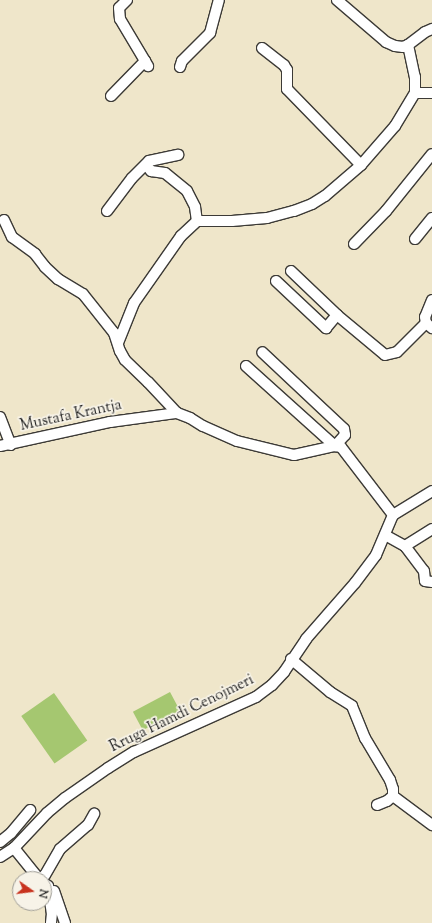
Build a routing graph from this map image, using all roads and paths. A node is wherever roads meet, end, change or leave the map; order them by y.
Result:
1 (219, 0) edge
2 (337, 0) edge
3 (122, 2) edge
4 (432, 29) edge
5 (408, 46) junction
6 (262, 48) dead end
7 (180, 67) dead end
8 (415, 93) junction
9 (432, 93) edge
10 (111, 96) dead end
11 (432, 154) edge
12 (178, 155) dead end
13 (146, 165) junction
14 (361, 165) junction
15 (107, 211) dead end
16 (432, 218) edge
17 (4, 220) dead end
18 (197, 221) junction
19 (415, 239) dead end
20 (354, 244) dead end
21 (291, 271) dead end
22 (276, 281) dead end
23 (432, 300) edge
24 (338, 316) junction
25 (429, 326) edge
26 (118, 343) junction
27 (262, 352) dead end
28 (246, 366) dead end
29 (177, 413) junction
30 (0, 418) edge
31 (11, 445) junction
32 (0, 446) edge
33 (335, 446) junction
34 (432, 491) edge
35 (393, 515) junction
36 (432, 529) edge
37 (385, 535) junction
38 (405, 546) junction
39 (432, 582) edge
40 (291, 659) junction
41 (393, 796) junction
42 (377, 805) dead end
43 (30, 810) dead end
44 (94, 814) dead end
45 (432, 825) edge
46 (0, 842) edge
47 (14, 848) junction
48 (0, 857) edge
49 (33, 871) edge
50 (47, 871) edge
51 (52, 889) edge
52 (52, 911) edge
53 (51, 923) edge
54 (65, 923) edge

1 - 7 street
2 - 5 street
3 - 10 street
4 - 5 street
5 - 8 street
6 - 14 street
8 - 9 street
8 - 14 street
11 - 20 street
12 - 13 street
13 - 15 street
13 - 18 street
14 - 18 street
16 - 19 street
17 - 26 street
18 - 26 street
21 - 24 street
22 - 24 street
23 - 25 street
24 - 25 street
26 - 29 street
27 - 33 street
28 - 33 street
29 - 31 street, Mustafa Krantja
29 - 33 street
30 - 31 street
31 - 32 street, Mustafa Krantja
33 - 35 street
34 - 35 street
35 - 37 street, Rruga Hamdi Cenojmeri
36 - 38 street
37 - 38 street
37 - 40 street, Rruga Hamdi Cenojmeri
38 - 39 street
40 - 41 street
40 - 47 street, Rruga Hamdi Cenojmeri
41 - 42 street
41 - 45 street
43 - 46 street
44 - 50 street
47 - 48 street, Rruga Hamdi Cenojmeri
47 - 49 street
51 - 54 street
52 - 53 street

